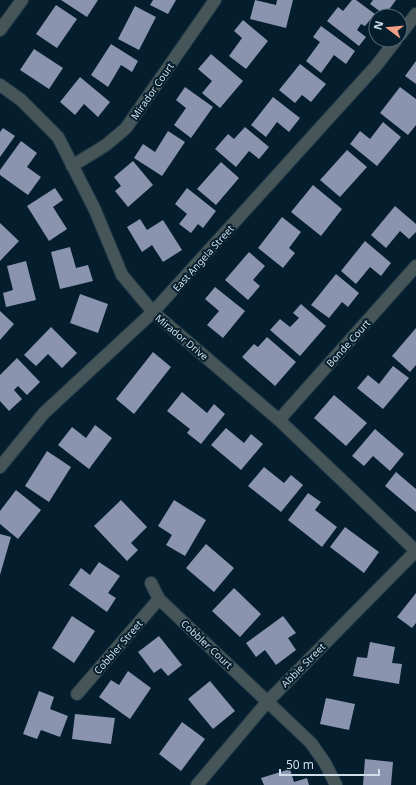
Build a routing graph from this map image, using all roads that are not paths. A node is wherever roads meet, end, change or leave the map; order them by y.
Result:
1 (22, 0) edge
2 (216, 0) edge
3 (416, 14) edge
4 (408, 24) edge
5 (0, 30) edge
6 (390, 48) edge
7 (0, 85) edge
8 (72, 166) junction
9 (416, 266) edge
10 (153, 312) junction
11 (279, 420) junction
12 (0, 466) edge
13 (416, 551) edge
14 (151, 583) dead end
15 (159, 599) junction
16 (77, 694) dead end
17 (268, 701) junction
18 (197, 785) edge
19 (336, 785) edge

1 - 5 street
2 - 8 street, Mirador Court
3 - 4 street
6 - 10 street, East Angela Street
7 - 8 street, Mirador Drive
8 - 10 street, Mirador Drive
9 - 11 street, Bonde Court
10 - 11 street, Mirador Drive
10 - 12 street, East Angela Street
11 - 13 street, Mirador Drive
13 - 17 street, Abbie Street
14 - 15 street, Cobbler Court
15 - 16 street, Cobbler Street
15 - 17 street, Cobbler Court
17 - 18 street, Abbie Street
17 - 19 street, Cobbler Court

